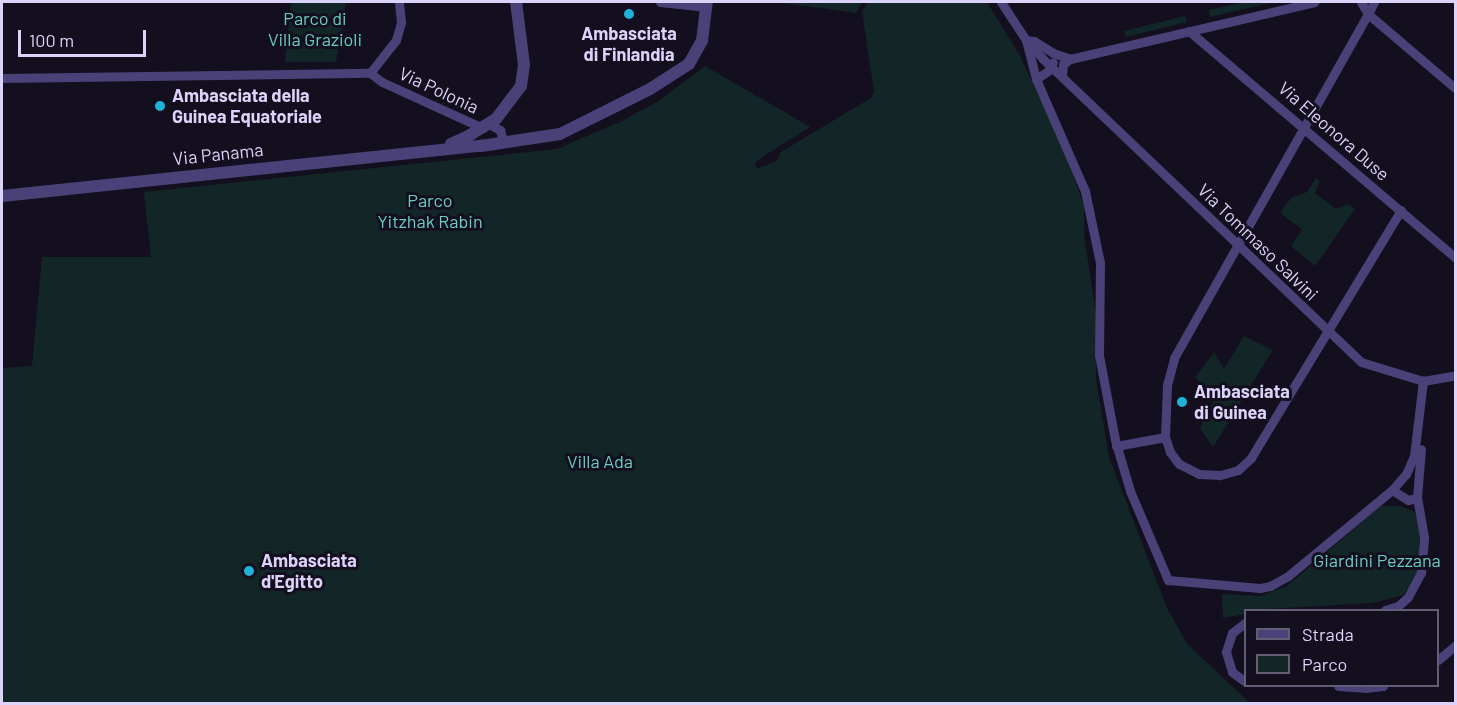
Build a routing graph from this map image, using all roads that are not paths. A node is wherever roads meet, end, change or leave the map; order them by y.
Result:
1 (399, 2) edge
2 (516, 2) edge
3 (660, 2) edge
4 (1001, 2) edge
5 (1314, 2) edge
6 (1361, 2) edge
7 (1374, 2) edge
8 (707, 4) edge
9 (1368, 14) junction
10 (1189, 31) junction
11 (1026, 40) junction
12 (1053, 53) junction
13 (1070, 59) junction
14 (1052, 67) junction
15 (370, 73) junction
16 (1062, 76) junction
17 (2, 78) edge
18 (1036, 79) junction
19 (1455, 89) edge
20 (485, 127) junction
21 (1305, 127) junction
22 (497, 140) junction
23 (438, 148) junction
24 (2, 196) edge
25 (1401, 210) junction
26 (1237, 244) junction
27 (1455, 257) edge
28 (1327, 332) junction
29 (1455, 375) edge
30 (1426, 381) junction
31 (1165, 437) junction
32 (1116, 446) junction
33 (1414, 467) junction
34 (1392, 490) junction
35 (1418, 498) junction
36 (1388, 609) edge
37 (1244, 623) edge
38 (1455, 645) edge
39 (1439, 658) edge
40 (1244, 681) edge
41 (1352, 687) edge
42 (1374, 687) edge

1 - 15 street
2 - 20 street
3 - 8 street
4 - 11 street
5 - 10 street
6 - 9 street
7 - 9 street
8 - 22 street
9 - 19 street
9 - 21 street
10 - 13 street
10 - 21 street, Via Eleonora Duse
11 - 12 street
11 - 14 street, Via Tommaso Salvini
11 - 18 street
12 - 13 street
12 - 14 street
13 - 16 street
14 - 16 street, Via Tommaso Salvini
14 - 18 street
15 - 17 street
15 - 20 street, Via Polonia
16 - 26 street, Via Tommaso Salvini
18 - 32 street
20 - 22 street
20 - 22 street, Via Polonia
20 - 23 street
21 - 25 street, Via Eleonora Duse
21 - 26 street
22 - 23 street, Via Panama
23 - 24 street, Via Panama
25 - 27 street, Via Eleonora Duse
25 - 28 street
26 - 28 street, Via Tommaso Salvini
26 - 31 street
28 - 30 street, Via Tommaso Salvini
28 - 31 street
29 - 30 street
30 - 33 street
31 - 32 street
32 - 34 street
33 - 34 street
33 - 35 street
34 - 35 street
35 - 36 street
37 - 40 street
38 - 39 street
41 - 42 street

